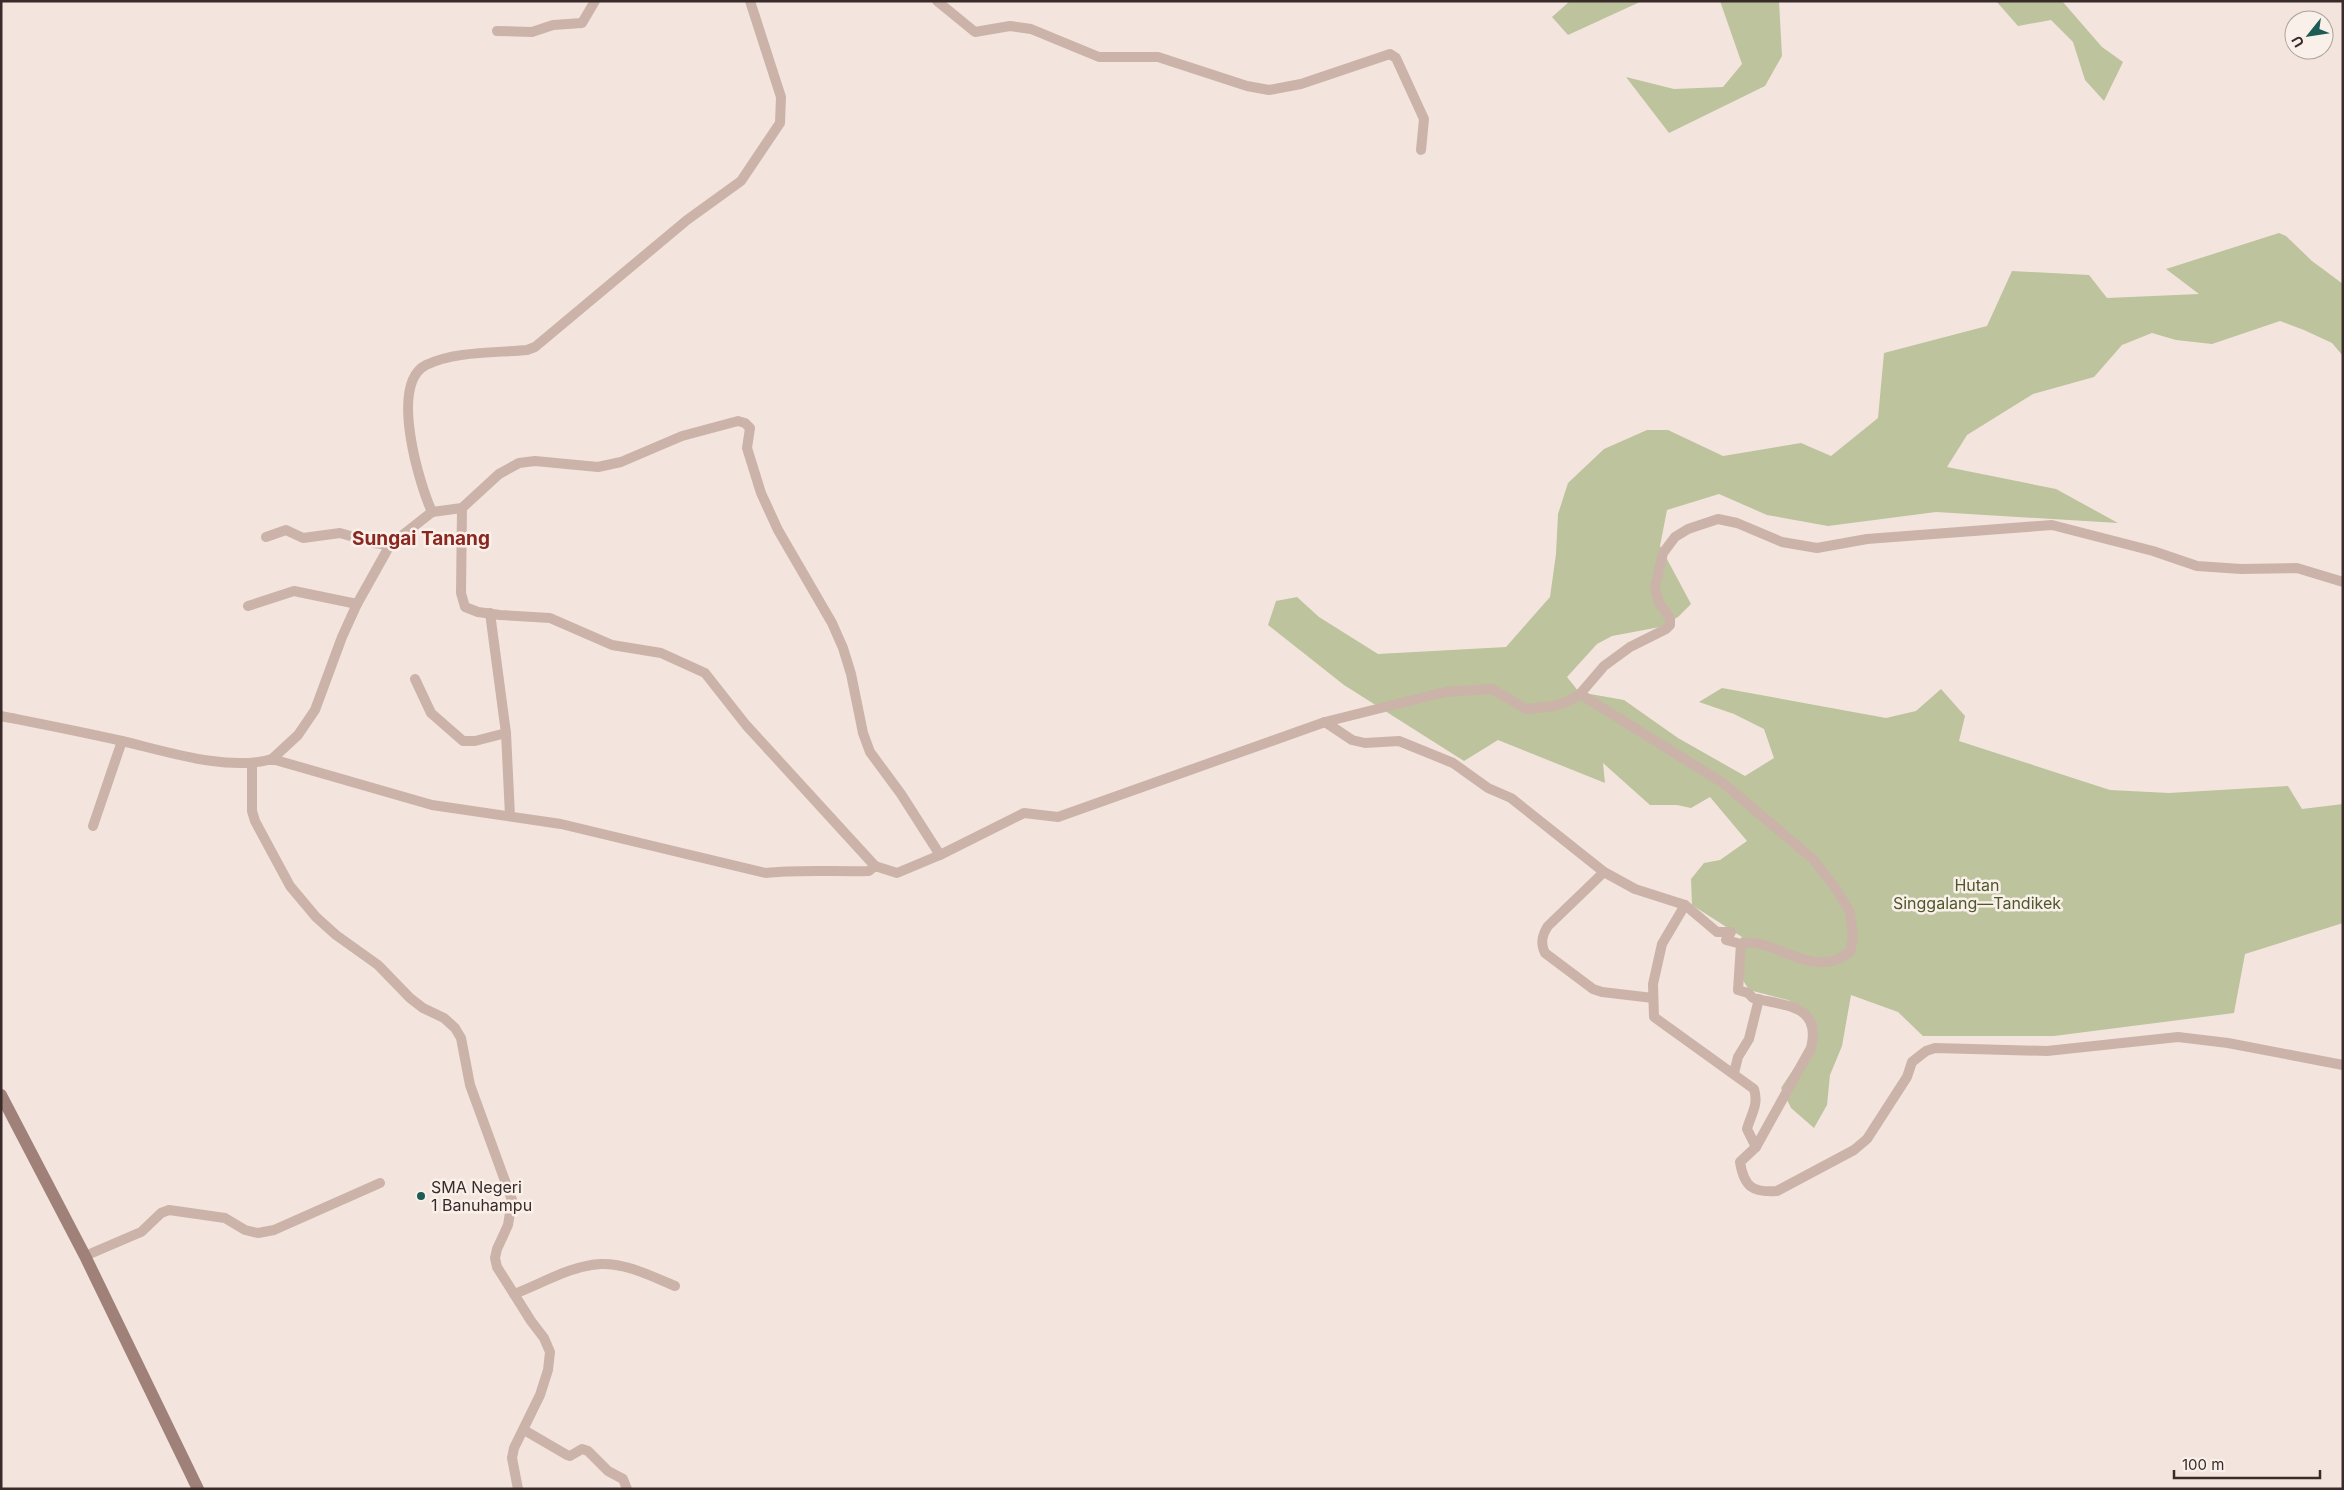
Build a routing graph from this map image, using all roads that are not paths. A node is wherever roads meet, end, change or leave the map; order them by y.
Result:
1 (595, 1) edge
2 (750, 1) edge
3 (937, 1) edge
4 (497, 31) dead end
5 (1421, 150) dead end
6 (462, 508) junction
7 (432, 512) junction
8 (266, 538) dead end
9 (390, 546) junction
10 (2343, 582) edge
11 (357, 604) junction
12 (248, 606) dead end
13 (490, 613) junction
14 (415, 679) dead end
15 (1580, 694) junction
16 (1, 716) edge
17 (1325, 722) junction
18 (506, 733) junction
19 (122, 741) junction
20 (272, 759) junction
21 (252, 763) junction
22 (510, 816) junction
23 (93, 826) dead end
24 (940, 855) junction
25 (875, 866) junction
26 (1604, 872) junction
27 (1685, 905) junction
28 (1741, 944) junction
29 (1653, 998) junction
30 (1759, 999) junction
31 (2343, 1065) edge
32 (1734, 1073) junction
33 (1, 1095) edge
34 (1756, 1147) junction
35 (380, 1183) dead end
36 (86, 1256) junction
37 (675, 1286) dead end
38 (514, 1294) junction
39 (524, 1430) junction
40 (198, 1489) edge
41 (518, 1489) edge
42 (626, 1489) edge

1 - 4 street
2 - 7 street
3 - 5 street
6 - 7 street
6 - 13 street
6 - 24 street
7 - 9 street
8 - 9 street
9 - 11 street
10 - 15 street
11 - 12 street
11 - 20 street
13 - 18 street
13 - 25 street
14 - 18 street
15 - 17 street
15 - 28 street
16 - 19 street
17 - 24 street
17 - 26 street
18 - 22 street
19 - 21 street
19 - 23 street
20 - 21 street
20 - 22 street
21 - 38 street
22 - 25 street
24 - 25 street
26 - 27 street
26 - 29 street
27 - 28 street
27 - 29 street
28 - 30 street
29 - 32 street
30 - 32 street
30 - 34 street
31 - 34 street
32 - 34 street
33 - 36 main road
35 - 36 street
36 - 40 main road
37 - 38 street
38 - 39 street
39 - 41 street
39 - 42 street

